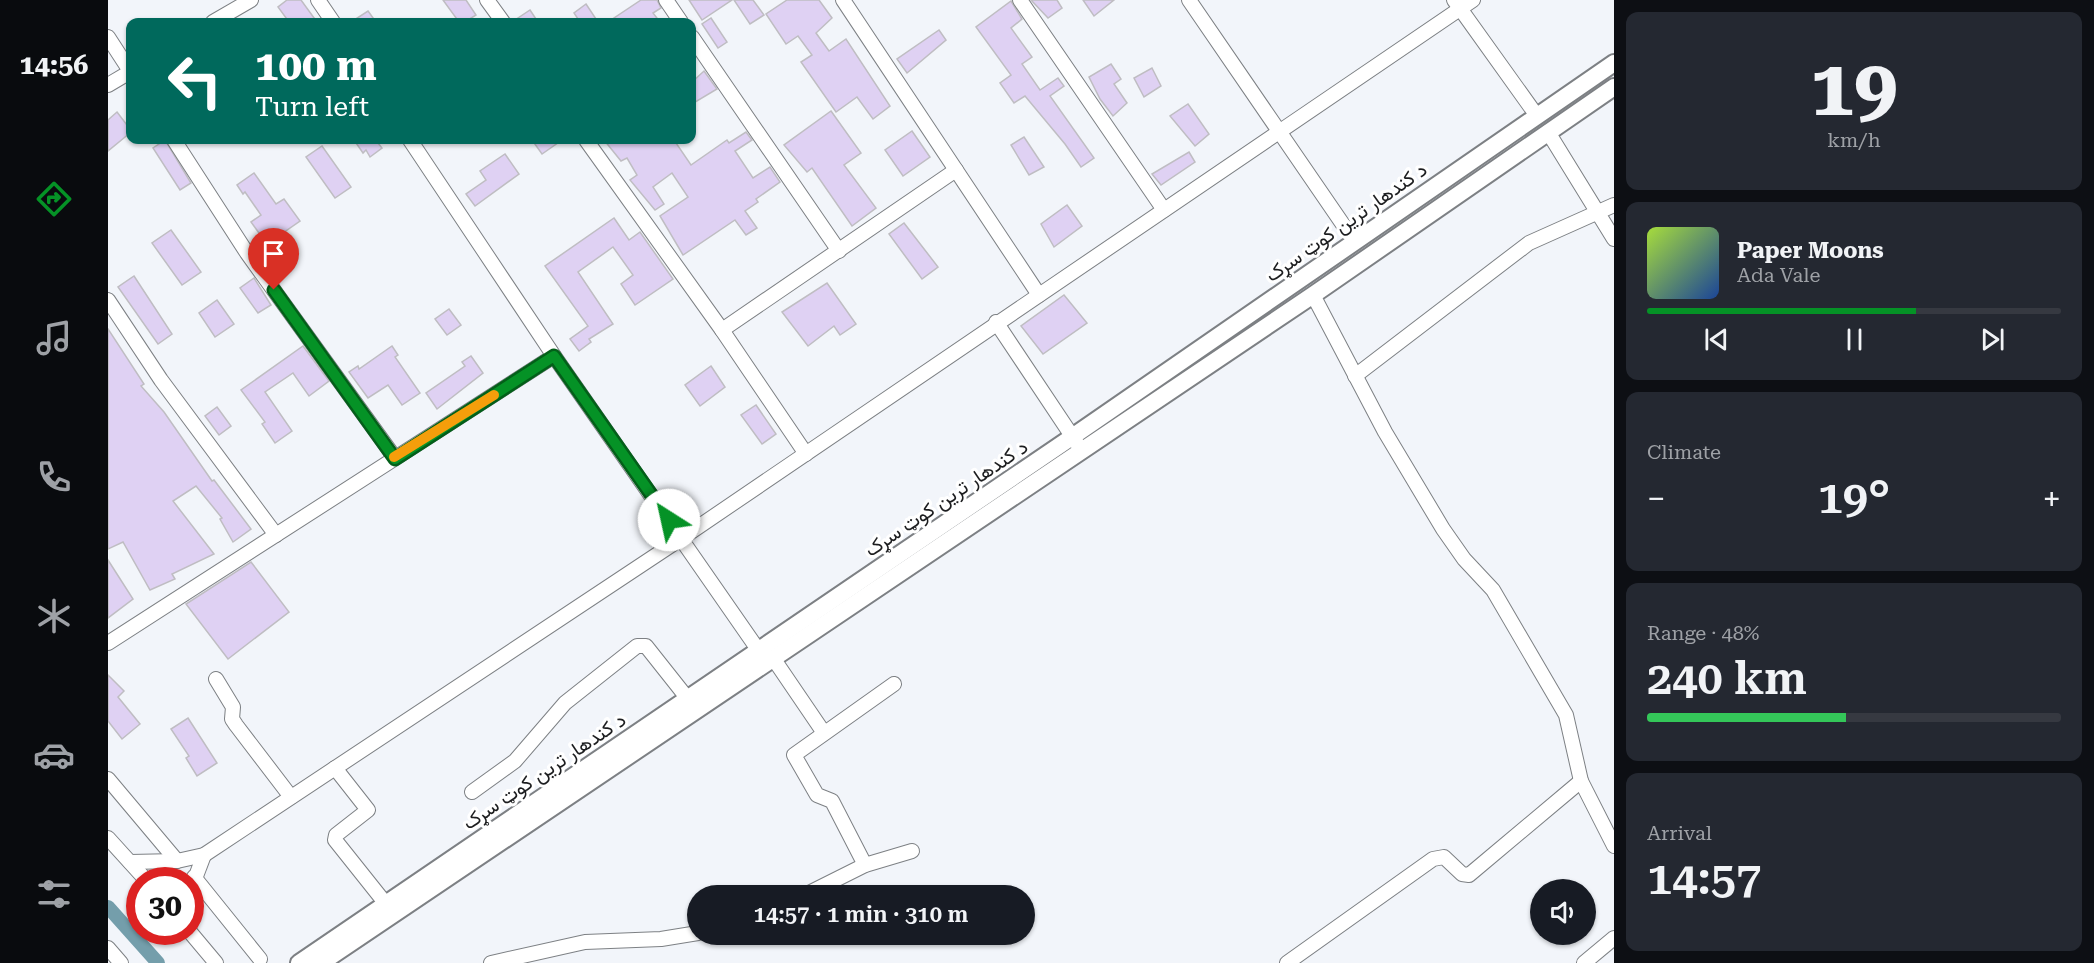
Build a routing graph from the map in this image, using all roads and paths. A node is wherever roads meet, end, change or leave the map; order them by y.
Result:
1 (251, 0) edge
2 (318, 0) edge
3 (487, 0) edge
4 (666, 0) edge
5 (843, 0) edge
6 (1020, 0) edge
7 (1473, 0) edge
8 (1193, 1) edge
9 (1457, 4) edge
10 (220, 18) edge
11 (330, 18) edge
12 (500, 18) edge
13 (678, 18) edge
14 (108, 37) edge
15 (696, 43) edge
16 (1614, 63) edge
17 (126, 65) edge
18 (126, 74) edge
19 (108, 85) edge
20 (1614, 87) edge
21 (1537, 116) junction
22 (1279, 132) junction
23 (1548, 132) junction
24 (177, 144) edge
25 (414, 144) edge
26 (589, 144) edge
27 (956, 170) junction
28 (1614, 205) edge
29 (1164, 210) junction
30 (1599, 213) junction
31 (1614, 239) edge
32 (1354, 242) junction
33 (839, 251) junction
34 (1040, 295) junction
35 (1313, 295) junction
36 (108, 300) edge
37 (996, 322) junction
38 (722, 330) junction
39 (554, 356) junction
40 (1355, 376) junction
41 (1076, 443) junction
42 (806, 454) junction
43 (395, 459) junction
44 (276, 535) junction
45 (682, 538) junction
46 (108, 643) edge
47 (766, 655) junction
48 (216, 679) dead end
49 (894, 684) dead end
50 (688, 699) junction
51 (824, 733) junction
52 (335, 768) junction
53 (108, 778) edge
54 (1581, 781) junction
55 (472, 792) dead end
56 (291, 797) junction
57 (108, 838) edge
58 (1614, 846) edge
59 (912, 851) dead end
60 (204, 855) junction
61 (177, 861) junction
62 (129, 862) junction
63 (865, 865) junction
64 (134, 867) edge
65 (199, 867) edge
66 (826, 885) edge
67 (204, 889) edge
68 (386, 904) junction
69 (687, 935) edge
70 (1614, 938) edge
71 (201, 945) edge
72 (108, 948) edge
73 (260, 959) dead end
74 (121, 963) edge
75 (216, 963) edge
76 (298, 963) edge
77 (321, 963) edge
78 (491, 963) edge
79 (1287, 963) edge
80 (1584, 963) edge

1 - 10 street
2 - 11 street
3 - 12 street
4 - 13 street
5 - 27 street
6 - 29 street
7 - 9 street
8 - 22 street
9 - 21 street
9 - 22 street
14 - 17 street
15 - 33 street
16 - 21 main road, د کندهار ترين کوټ سړک
18 - 19 street
20 - 23 main road, د کندهار ترين کوټ سړک
21 - 32 main road, د کندهار ترين کوټ سړک
22 - 29 street
22 - 32 street
23 - 30 street
23 - 35 main road, د کندهار ترين کوټ سړک
24 - 43 street
25 - 39 street
26 - 38 street
27 - 33 street
27 - 34 street
28 - 30 street
29 - 34 street
30 - 31 street
30 - 40 street
32 - 41 main road, د کندهار ترين کوټ سړک
33 - 38 street
34 - 37 street
35 - 40 street
35 - 41 main road, د کندهار ترين کوټ سړک
36 - 44 street
37 - 41 street
37 - 42 street
38 - 42 street
39 - 43 street
39 - 45 street
40 - 54 street
41 - 47 main road, د کندهار ترين کوټ سړک
42 - 45 street
43 - 44 street
44 - 46 street
45 - 47 street
45 - 52 street
47 - 50 main road, د کندهار ترين کوټ سړک
47 - 51 street
47 - 77 main road, د کندهار ترين کوټ سړک
48 - 56 street
49 - 51 street
50 - 55 street
50 - 68 main road, د کندهار ترين کوټ سړک
51 - 63 street
52 - 56 street
52 - 68 street
53 - 61 street
54 - 58 street
54 - 79 street
56 - 60 street
57 - 62 street
59 - 63 street
60 - 61 street
60 - 65 street
61 - 62 street
62 - 64 street
63 - 66 street
67 - 73 street
68 - 76 main road, د کندهار ترين کوټ سړک
69 - 78 street
70 - 80 street
71 - 75 street
72 - 74 street

